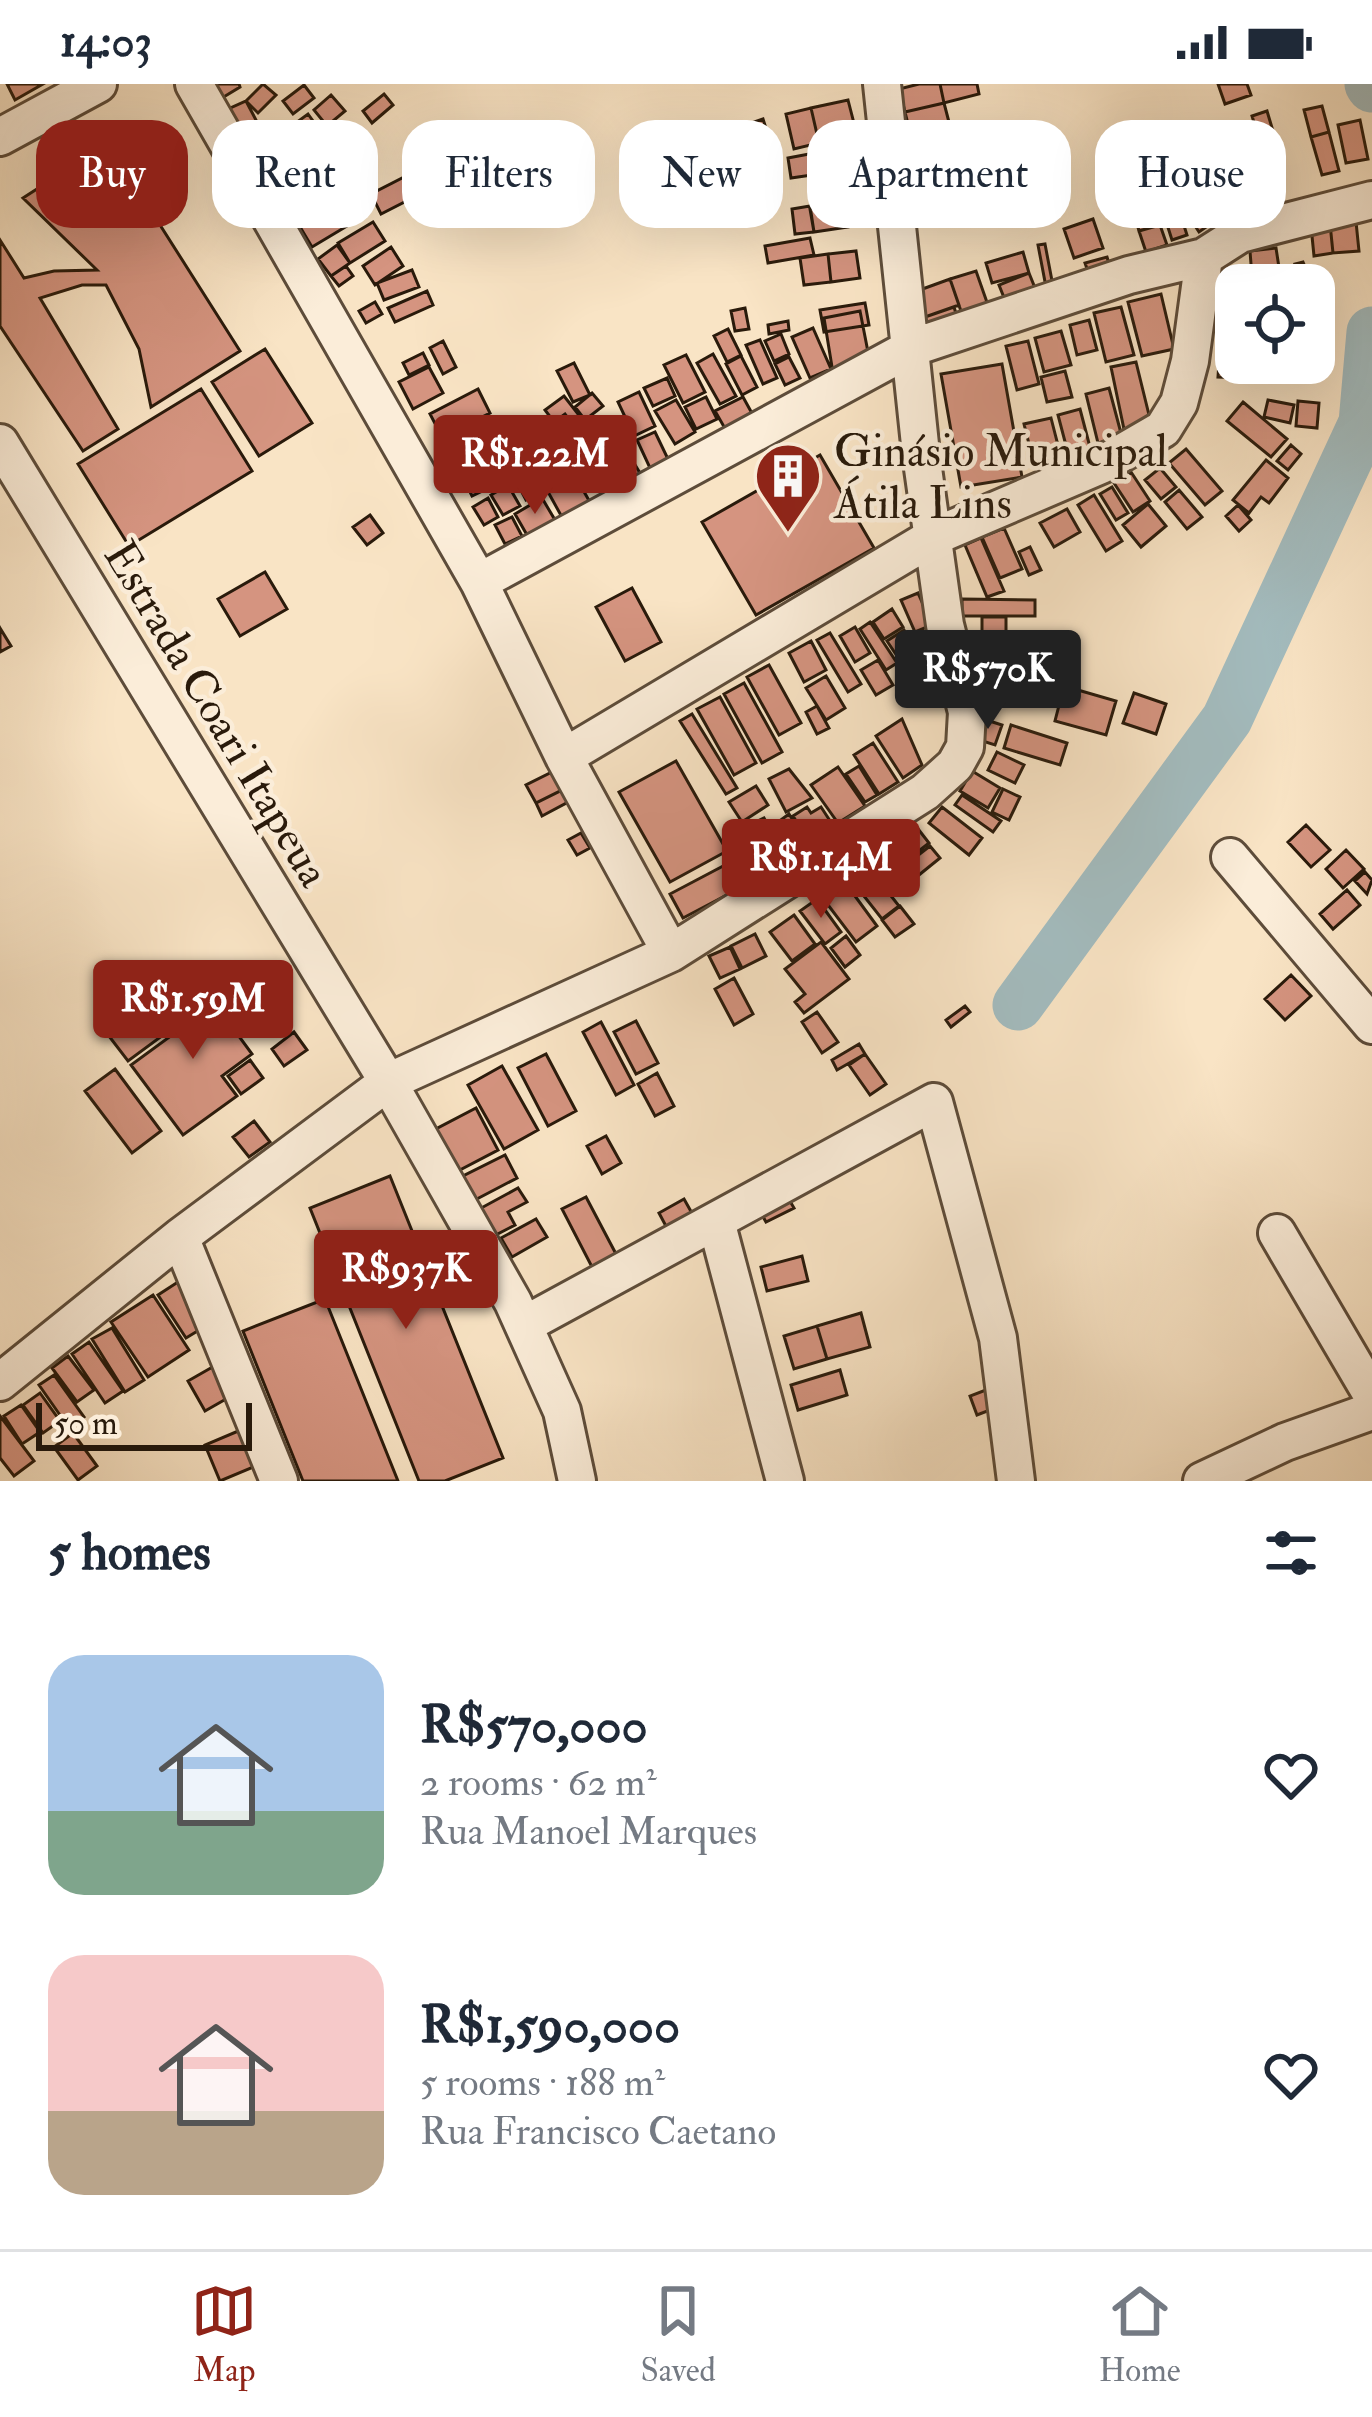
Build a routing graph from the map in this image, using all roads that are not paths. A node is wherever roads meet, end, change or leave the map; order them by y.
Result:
1 (98, 84) edge
2 (194, 84) edge
3 (882, 84) edge
4 (0, 137) edge
5 (1372, 200) edge
6 (1204, 257) junction
7 (911, 348) junction
8 (0, 443) edge
9 (933, 538) junction
10 (479, 583) junction
11 (564, 757) junction
12 (1230, 857) dead end
13 (671, 953) junction
14 (1372, 1024) edge
15 (388, 1082) junction
16 (716, 1221) junction
17 (1277, 1232) dead end
18 (180, 1237) junction
19 (524, 1325) junction
20 (0, 1382) edge
21 (1372, 1395) edge
22 (1372, 1411) edge
23 (279, 1481) edge
24 (577, 1481) edge
25 (784, 1481) edge
26 (1016, 1481) edge
27 (1202, 1481) edge

1 - 4 street
2 - 10 street
3 - 7 street
5 - 6 street
6 - 7 street
6 - 9 street
7 - 9 street
7 - 10 street
8 - 15 street, Estrada Coari Itapeua
9 - 11 street
9 - 13 street
10 - 11 street
11 - 13 street
12 - 14 street
13 - 15 street
15 - 18 street
15 - 19 street, Estrada Coari Itapeua
16 - 19 street
16 - 25 street
16 - 26 street
17 - 21 street
18 - 20 street
18 - 23 street
19 - 24 street, Estrada Coari Itapeua
22 - 27 street

